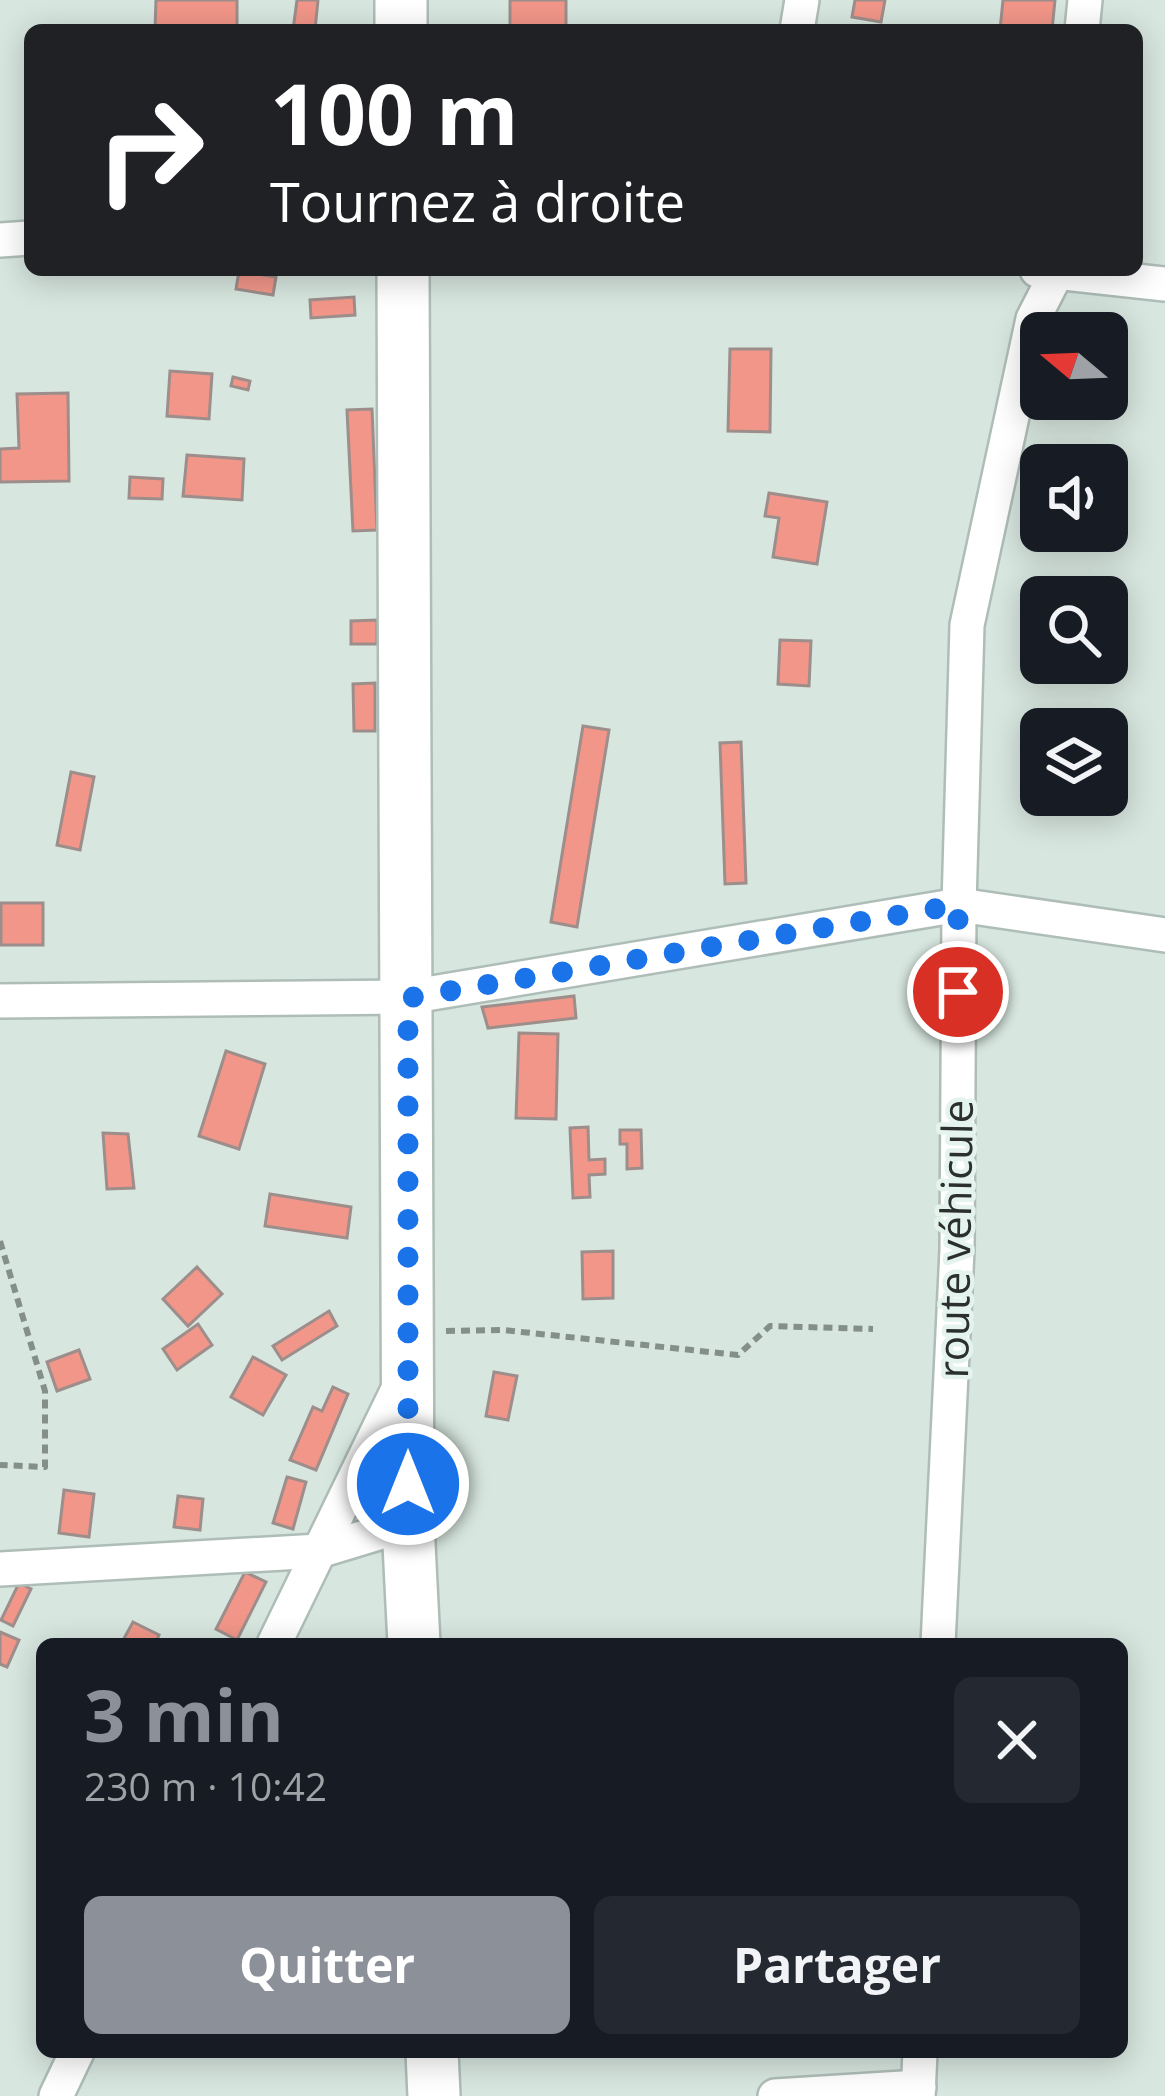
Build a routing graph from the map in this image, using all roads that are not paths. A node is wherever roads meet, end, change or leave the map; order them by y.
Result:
1 (403, 276) edge
2 (1056, 276) edge
3 (1099, 276) edge
4 (1165, 284) edge
5 (958, 905) junction
6 (1165, 935) edge
7 (408, 998) junction
8 (0, 1001) edge
9 (408, 1350) junction
10 (408, 1523) junction
11 (319, 1551) junction
12 (0, 1569) edge
13 (277, 1638) edge
14 (414, 1638) edge
15 (938, 1638) edge
16 (74, 2058) edge
17 (432, 2058) edge
18 (920, 2058) edge
19 (919, 2092) edge
20 (56, 2096) edge
21 (434, 2096) edge
22 (775, 2096) edge

1 - 7 main road
2 - 5 street, route véhicule
3 - 4 street
5 - 6 street
5 - 7 street
5 - 15 street, route véhicule
7 - 8 street
7 - 9 main road
9 - 10 main road
9 - 11 street
10 - 11 street
10 - 14 main road
11 - 12 street
11 - 13 street
16 - 20 street
17 - 21 main road
18 - 19 street
19 - 22 street

